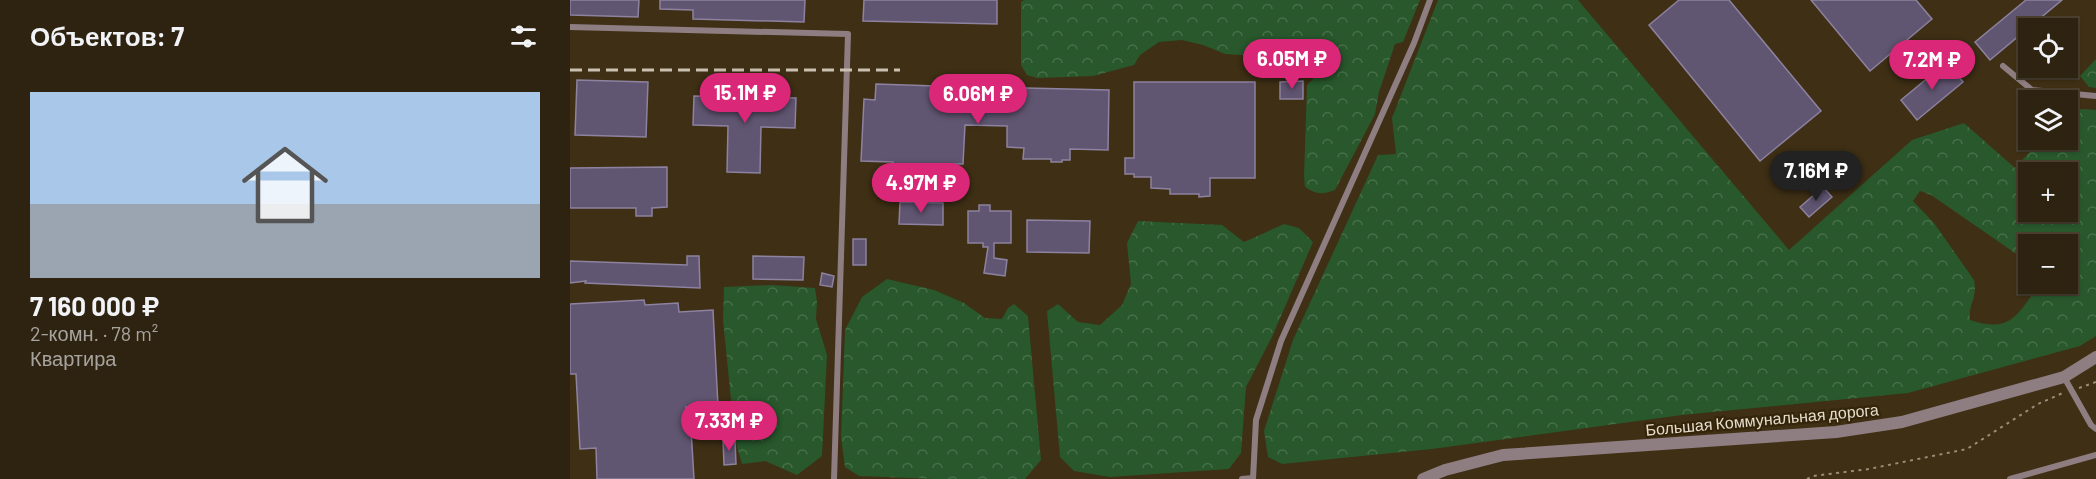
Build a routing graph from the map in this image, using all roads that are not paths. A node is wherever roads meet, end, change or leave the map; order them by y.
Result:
1 (1430, 0) edge
2 (570, 27) edge
3 (2003, 66) dead end
4 (2096, 96) edge
5 (2096, 357) edge
6 (2064, 377) junction
7 (2096, 429) edge
8 (2096, 455) edge
9 (834, 479) edge
10 (1242, 479) edge
11 (1253, 479) edge
12 (1423, 479) edge
13 (2010, 479) edge

1 - 11 lane
2 - 9 lane
3 - 4 lane
5 - 6 street, Большая Коммунальная дорога
6 - 7 lane
6 - 12 street, Большая Коммунальная дорога
8 - 13 lane
10 - 11 lane

